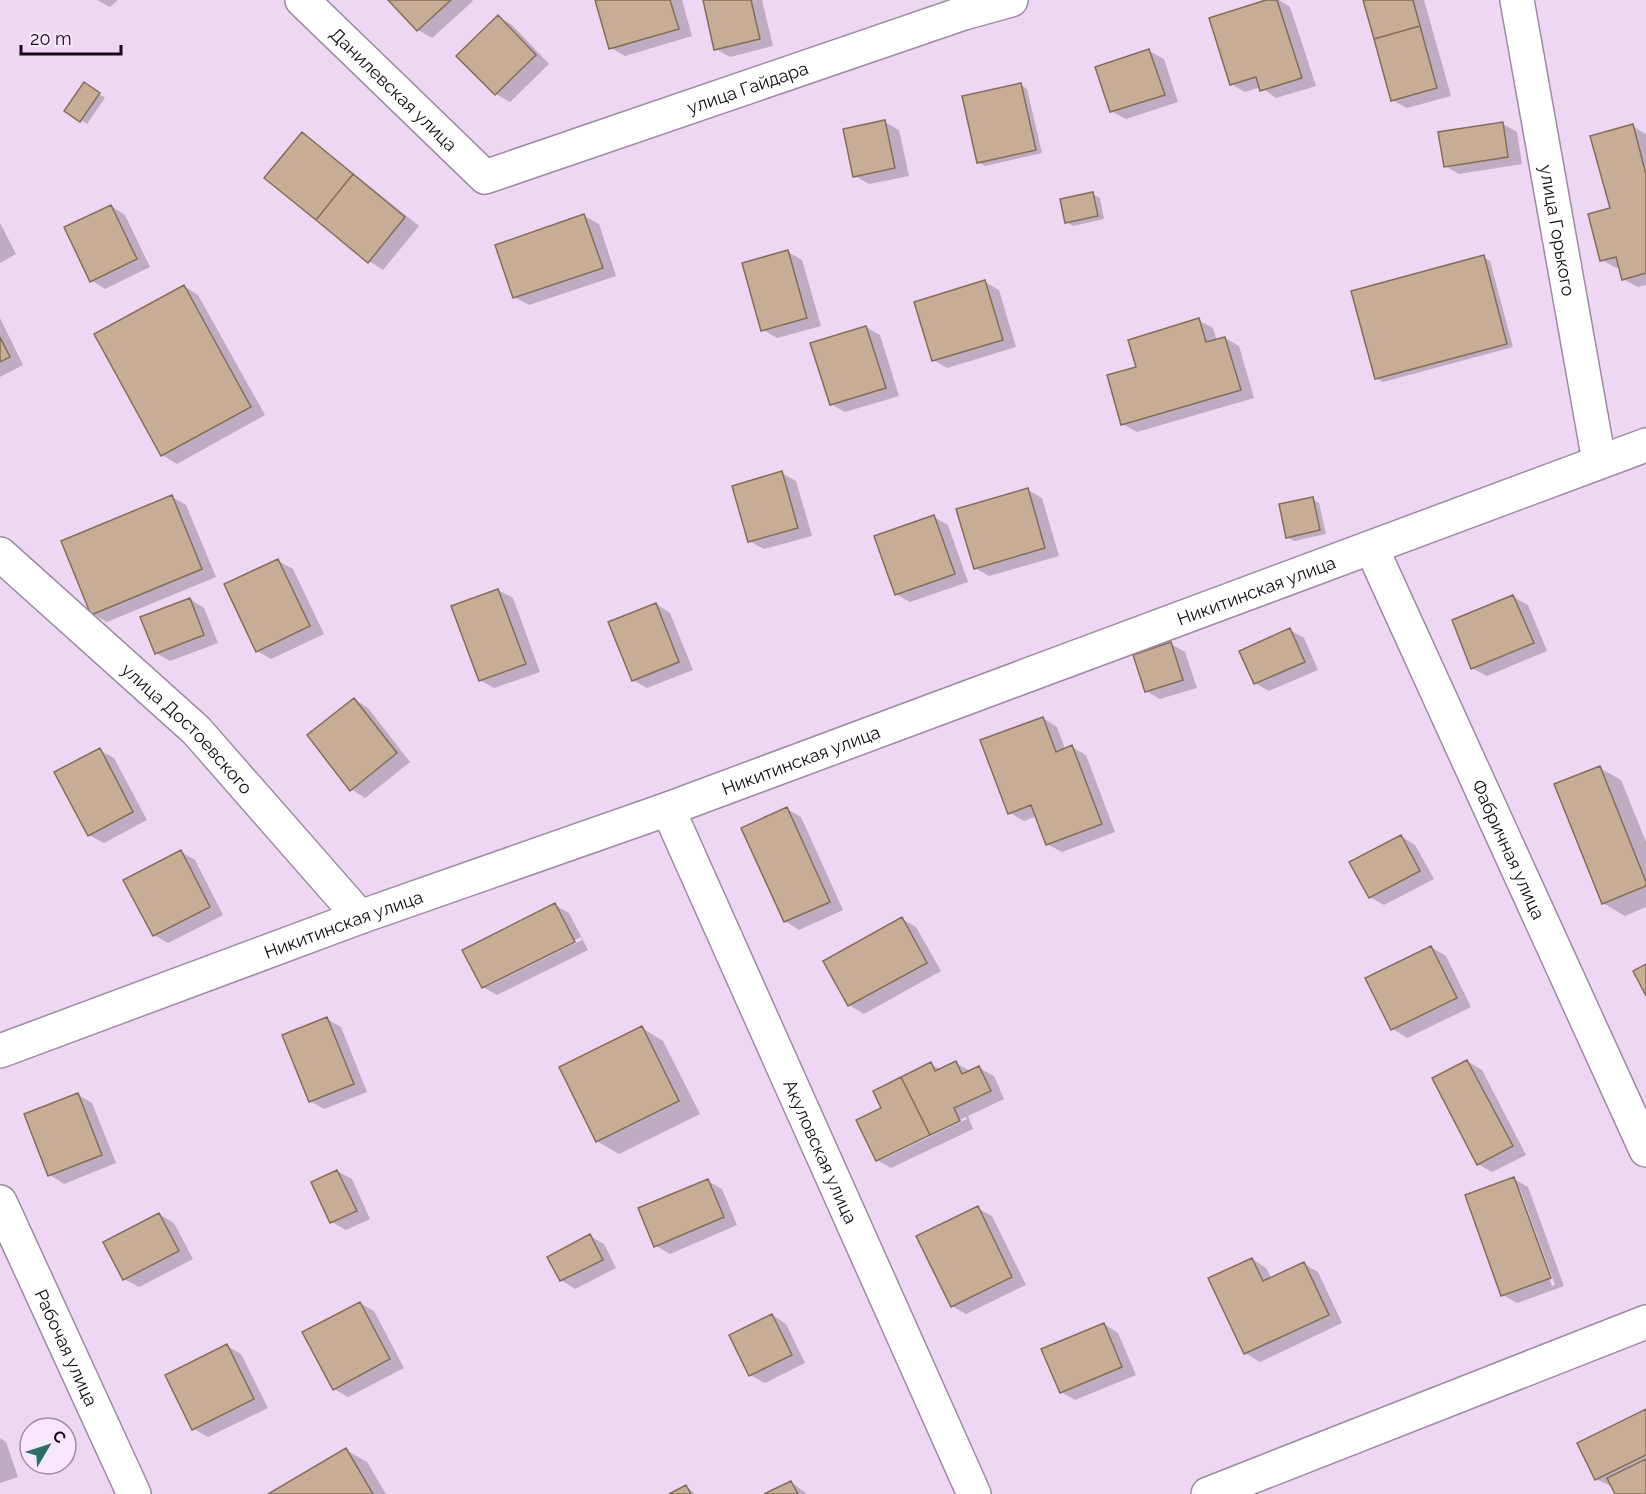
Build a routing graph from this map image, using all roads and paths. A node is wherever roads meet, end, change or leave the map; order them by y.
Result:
1 (302, 0) edge
2 (1011, 0) edge
3 (1516, 0) edge
4 (962, 6) edge
5 (485, 177) joint
6 (1646, 445) edge
7 (1599, 461) junction
8 (1372, 549) junction
9 (0, 554) edge
10 (668, 809) junction
11 (360, 917) junction
12 (0, 1051) edge
13 (1646, 1150) edge
14 (0, 1202) edge
15 (1646, 1322) edge
16 (134, 1494) edge
17 (974, 1494) edge
18 (1208, 1494) edge

1 - 5 street, Данилевская улица
2 - 4 street, улица Гайдара
3 - 7 street, улица Горького
4 - 5 street, улица Гайдара
6 - 7 street, Никитинская улица
7 - 8 street, Никитинская улица
8 - 10 street, Никитинская улица
8 - 13 street, Фабричная улица
9 - 11 street, улица Достоевского
10 - 11 street, Никитинская улица
10 - 17 street, Акуловская улица
11 - 12 street, Никитинская улица
14 - 16 street, Рабочая улица
15 - 18 street

